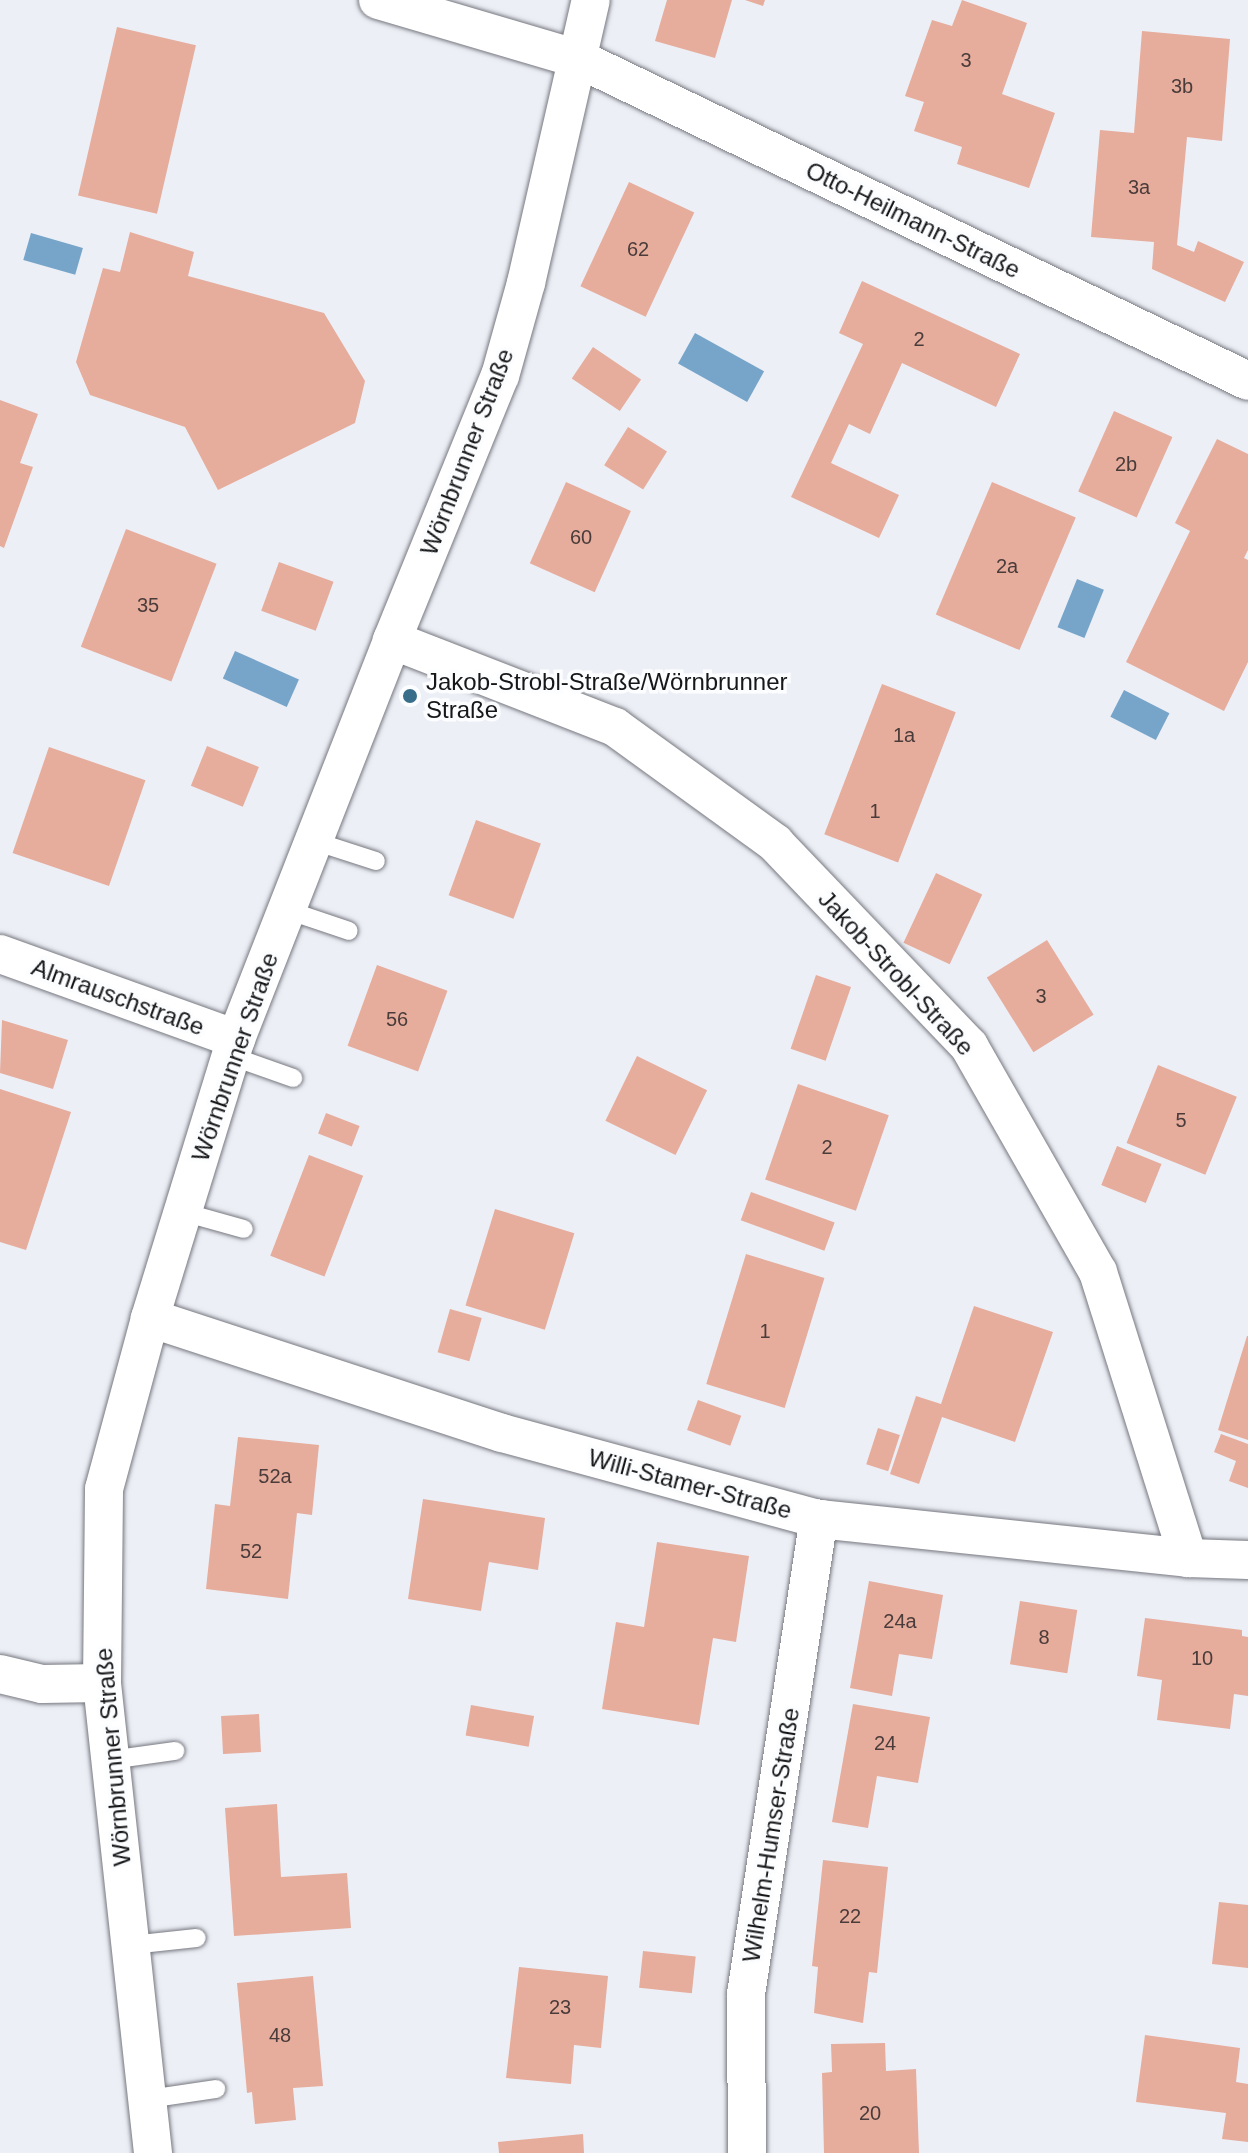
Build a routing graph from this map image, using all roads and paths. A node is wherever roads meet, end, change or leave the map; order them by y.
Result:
1 (378, 0) edge
2 (591, 0) edge
3 (579, 59) junction
4 (1248, 381) edge
5 (392, 640) junction
6 (314, 841) junction
7 (376, 861) dead end
8 (287, 910) junction
9 (349, 931) dead end
10 (0, 954) edge
11 (234, 1047) junction
12 (293, 1078) dead end
13 (183, 1212) junction
14 (244, 1229) dead end
15 (150, 1318) junction
16 (819, 1519) junction
17 (1188, 1558) junction
18 (1248, 1560) edge
19 (0, 1674) edge
20 (102, 1683) junction
21 (175, 1751) dead end
22 (110, 1760) junction
23 (197, 1938) dead end
24 (131, 1945) junction
25 (216, 2089) dead end
26 (148, 2099) junction
27 (153, 2153) edge
28 (747, 2153) edge

1 - 3 street, Otto-Heilmann-Straße
2 - 3 street, Wörnbrunner Straße
3 - 4 street, Otto-Heilmann-Straße
3 - 5 street, Wörnbrunner Straße
5 - 6 street, Wörnbrunner Straße
5 - 17 street, Jakob-Strobl-Straße
6 - 7 lane
6 - 8 street, Wörnbrunner Straße
8 - 9 lane
8 - 11 street, Wörnbrunner Straße
10 - 11 street, Almrauschstraße
11 - 12 lane
11 - 13 street, Wörnbrunner Straße
13 - 14 lane
13 - 15 street, Wörnbrunner Straße
15 - 16 street, Willi-Stamer-Straße
15 - 20 street, Wörnbrunner Straße
16 - 17 street, Willi-Stamer-Straße
16 - 28 street, Wilhelm-Humser-Straße
17 - 18 street, Willi-Stamer-Straße
19 - 20 street
20 - 22 street, Wörnbrunner Straße
21 - 22 lane
22 - 24 street, Wörnbrunner Straße
23 - 24 lane
24 - 26 street, Wörnbrunner Straße
25 - 26 lane
26 - 27 street, Wörnbrunner Straße

